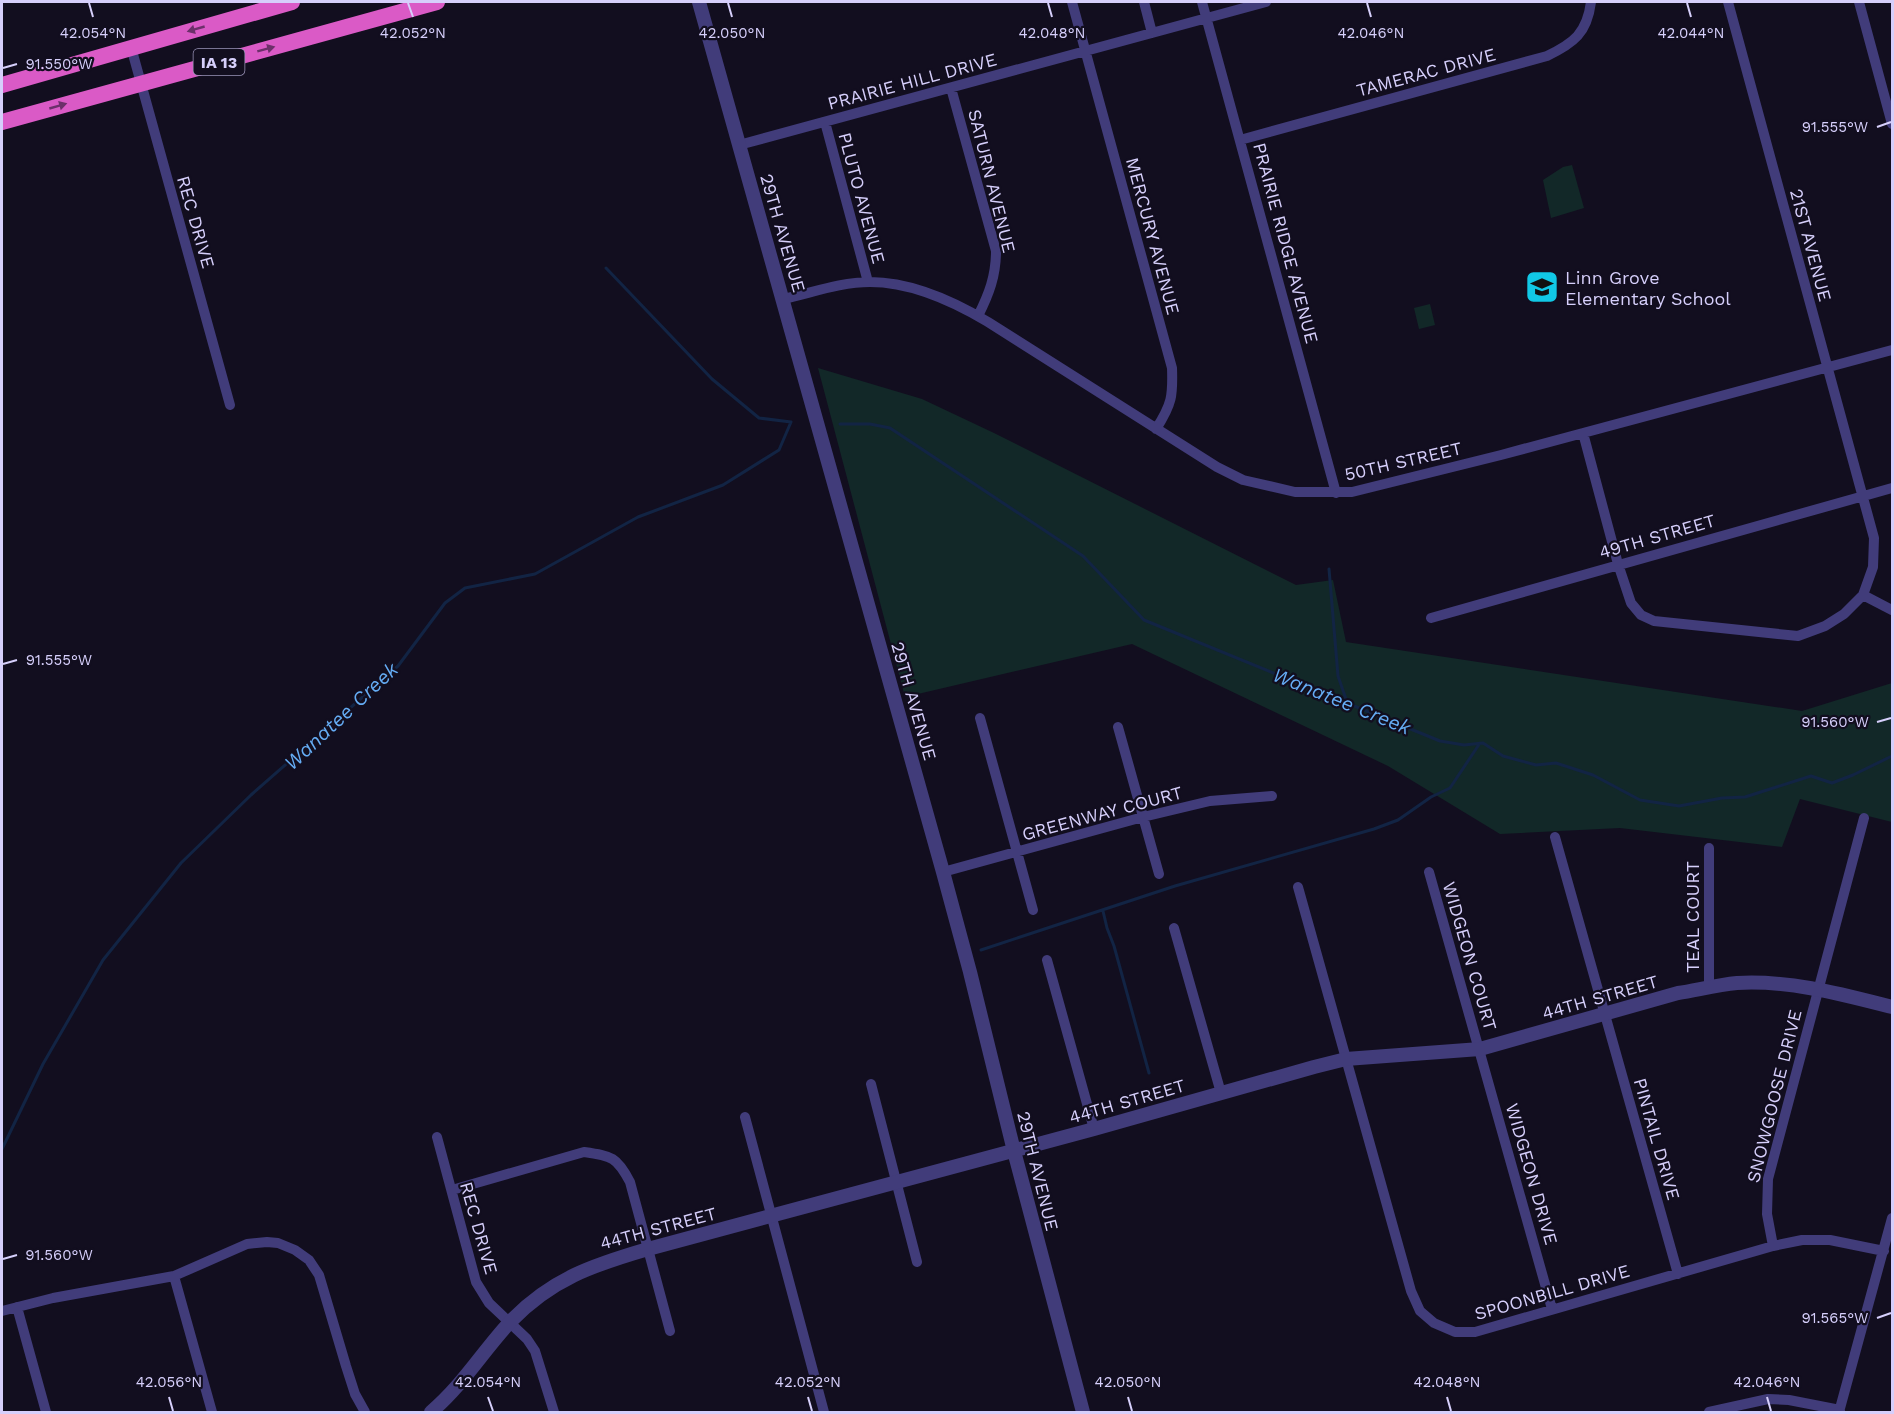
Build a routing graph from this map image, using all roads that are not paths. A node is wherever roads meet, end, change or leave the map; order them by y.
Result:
1 (292, 2) edge
2 (437, 2) edge
3 (699, 2) edge
4 (1072, 2) edge
5 (1144, 2) edge
6 (1202, 2) edge
7 (1266, 2) edge
8 (1592, 2) edge
9 (1728, 2) edge
10 (1859, 2) edge
11 (1206, 18) junction
12 (1152, 33) junction
13 (131, 47) junction
14 (1086, 51) junction
15 (140, 83) junction
16 (2, 85) edge
17 (951, 88) junction
18 (2, 122) edge
19 (825, 122) junction
20 (1893, 124) edge
21 (1240, 140) junction
22 (740, 145) junction
23 (868, 282) junction
24 (783, 299) junction
25 (978, 316) junction
26 (1893, 350) edge
27 (1827, 368) junction
28 (230, 405) dead end
29 (1156, 429) junction
30 (1583, 433) junction
31 (1893, 488) edge
32 (1336, 493) junction
33 (1862, 496) junction
34 (1618, 564) junction
35 (1863, 595) junction
36 (1893, 610) edge
37 (1431, 618) dead end
38 (980, 718) dead end
39 (1118, 727) dead end
40 (1272, 796) dead end
41 (1143, 817) junction
42 (1864, 818) dead end
43 (1555, 837) dead end
44 (1709, 848) dead end
45 (1017, 853) junction
46 (943, 872) junction
47 (1429, 872) dead end
48 (1159, 873) dead end
49 (1298, 887) dead end
50 (1033, 910) dead end
51 (1174, 928) dead end
52 (1047, 960) dead end
53 (1709, 987) junction
54 (1818, 989) junction
55 (1893, 1007) edge
56 (1605, 1014) junction
57 (1480, 1049) junction
58 (1346, 1059) junction
59 (871, 1084) dead end
60 (1221, 1093) junction
61 (745, 1117) dead end
62 (1094, 1129) junction
63 (437, 1137) dead end
64 (1014, 1151) junction
65 (896, 1183) junction
66 (452, 1190) junction
67 (772, 1216) junction
68 (1893, 1218) edge
69 (1773, 1246) junction
70 (648, 1249) junction
71 (1884, 1251) junction
72 (916, 1262) dead end
73 (1678, 1274) junction
74 (174, 1276) junction
75 (17, 1307) junction
76 (1552, 1309) junction
77 (2, 1311) edge
78 (509, 1323) junction
79 (670, 1331) dead end
80 (1840, 1411) edge
81 (46, 1413) edge
82 (212, 1413) edge
83 (365, 1413) edge
84 (431, 1413) edge
85 (554, 1413) edge
86 (824, 1413) edge
87 (1083, 1413) edge
88 (1709, 1413) edge

1 -> 13 highway, IA 13
15 -> 2 highway, IA 13
3 - 22 street, 29TH AVENUE
4 - 14 street, MERCURY AVENUE
5 - 12 street
6 - 11 street, PRAIRIE RIDGE AVENUE
7 - 11 street, PRAIRIE HILL DRIVE
8 - 21 street, TAMERAC DRIVE
9 - 27 street, 21ST AVENUE
10 - 20 street
11 - 12 street, PRAIRIE HILL DRIVE
11 - 21 street, PRAIRIE RIDGE AVENUE
12 - 14 street, PRAIRIE HILL DRIVE
13 - 15 street, REC DRIVE
13 - 16 highway, IA 13
14 - 17 street, PRAIRIE HILL DRIVE
14 - 29 street, MERCURY AVENUE
18 -> 15 highway, IA 13
15 - 28 street, REC DRIVE
17 - 19 street, PRAIRIE HILL DRIVE
17 - 25 street, SATURN AVENUE
19 - 22 street, PRAIRIE HILL DRIVE
19 - 23 street, PLUTO AVENUE
21 - 32 street, PRAIRIE RIDGE AVENUE
22 - 24 street, 29TH AVENUE
23 - 24 street, 50TH STREET
23 - 25 street, 50TH STREET
24 - 46 street, 29TH AVENUE
25 - 29 street, 50TH STREET
26 - 27 street, 50TH STREET
27 - 30 street, 50TH STREET
27 - 33 street, 21ST AVENUE
29 - 32 street, 50TH STREET
30 - 32 street, 50TH STREET
30 - 34 street
31 - 33 street, 49TH STREET
33 - 34 street, 49TH STREET
33 - 35 street, 21ST AVENUE
34 - 35 street
34 - 37 street, 49TH STREET
35 - 36 street
38 - 45 street
39 - 41 street
40 - 41 street, GREENWAY COURT
41 - 45 street, GREENWAY COURT
41 - 48 street
42 - 54 street, SNOWGOOSE DRIVE
43 - 56 street, PINTAIL DRIVE
44 - 53 street, TEAL COURT
45 - 46 street, GREENWAY COURT
45 - 50 street
46 - 64 street, 29TH AVENUE
47 - 57 street, WIDGEON COURT
49 - 58 street, SPOONBILL DRIVE
51 - 60 street
52 - 62 street
53 - 54 street, 44TH STREET
53 - 56 street, 44TH STREET
54 - 55 street, 44TH STREET
54 - 69 street, SNOWGOOSE DRIVE
56 - 57 street, 44TH STREET
56 - 73 street, PINTAIL DRIVE
57 - 58 street, 44TH STREET
57 - 76 street, WIDGEON DRIVE
58 - 60 street, 44TH STREET
58 - 76 street, SPOONBILL DRIVE
59 - 65 street
60 - 62 street, 44TH STREET
61 - 67 street
62 - 64 street, 44TH STREET
63 - 66 street, REC DRIVE
64 - 65 street, 44TH STREET
64 - 87 street, 29TH AVENUE
65 - 67 street, 44TH STREET
65 - 72 street
66 - 70 street
66 - 78 street, REC DRIVE
67 - 70 street, 44TH STREET
67 - 86 street
68 - 71 street
69 - 71 street, SPOONBILL DRIVE
69 - 73 street, SPOONBILL DRIVE
70 - 78 street, 44TH STREET
70 - 79 street
71 - 80 street
73 - 76 street, SPOONBILL DRIVE
74 - 75 street
74 - 82 street
74 - 83 street
75 - 77 street
75 - 81 street
78 - 84 street, 44TH STREET
78 - 85 street, REC DRIVE
80 - 88 street

